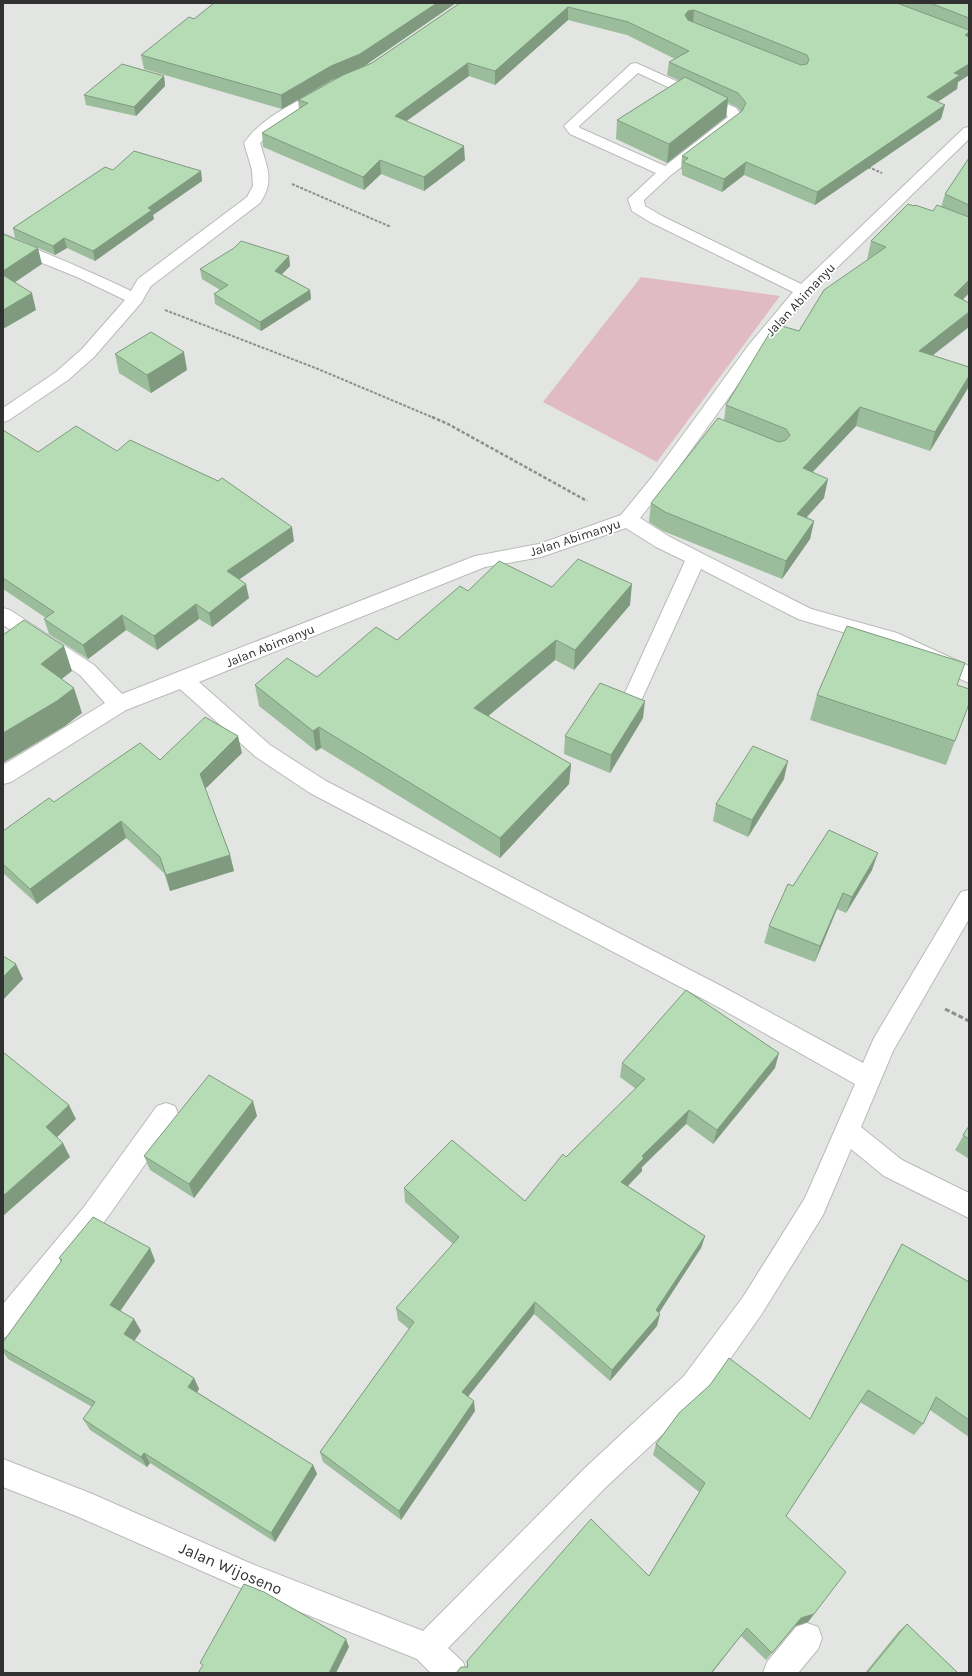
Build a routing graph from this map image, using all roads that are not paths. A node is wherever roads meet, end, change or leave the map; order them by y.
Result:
1 (648, 56) dead end
2 (636, 67) junction
3 (338, 84) edge
4 (969, 131) edge
5 (666, 172) junction
6 (3, 239) edge
7 (803, 291) junction
8 (135, 300) junction
9 (3, 416) edge
10 (628, 520) junction
11 (696, 558) junction
12 (3, 615) edge
13 (969, 675) edge
14 (183, 680) junction
15 (634, 695) edge
16 (119, 704) junction
17 (3, 776) edge
18 (969, 899) edge
19 (869, 1079) junction
20 (166, 1114) dead end
21 (847, 1131) junction
22 (969, 1206) edge
23 (3, 1325) edge
24 (3, 1473) edge
25 (807, 1638) edge
26 (427, 1648) junction
27 (452, 1673) edge
28 (778, 1673) edge

1 - 2 street
2 - 5 street
2 - 5 street
3 - 8 street
4 - 7 street, Jalan Abimanyu
5 - 7 street
6 - 8 street
7 - 10 street, Jalan Abimanyu
8 - 9 street
10 - 11 street
10 - 14 street, Jalan Abimanyu
11 - 13 street
11 - 15 street
12 - 16 street
14 - 16 street, Jalan Abimanyu
14 - 19 street
16 - 17 street, Jalan Abimanyu
18 - 19 street
19 - 21 street
20 - 23 street
21 - 22 street
21 - 26 street
24 - 26 street, Jalan Wijoseno
25 - 28 street
26 - 27 street, Jalan Wijoseno

